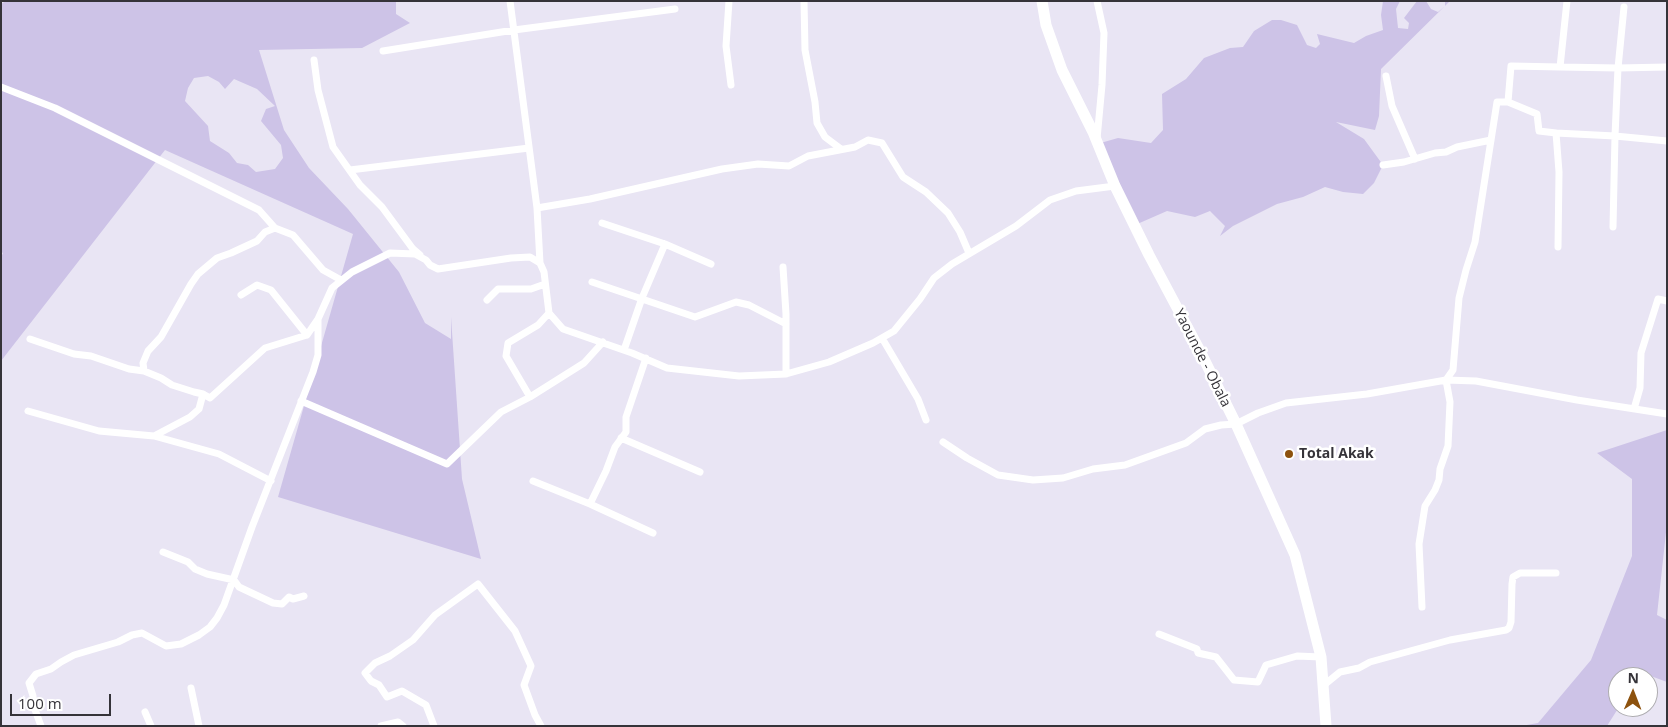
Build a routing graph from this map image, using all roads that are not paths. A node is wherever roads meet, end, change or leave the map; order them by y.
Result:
1 (510, 1) edge
2 (729, 1) edge
3 (804, 1) edge
4 (1042, 1) edge
5 (1097, 1) edge
6 (1568, 1) edge
7 (1624, 8) dead end
8 (675, 9) dead end
9 (514, 30) junction
10 (383, 51) dead end
11 (314, 60) dead end
12 (1560, 67) junction
13 (1667, 67) edge
14 (1618, 68) junction
15 (1386, 76) dead end
16 (731, 85) dead end
17 (1, 87) edge
18 (1508, 102) junction
19 (1556, 133) junction
20 (1615, 136) junction
21 (1491, 140) junction
22 (1097, 141) junction
23 (1667, 141) edge
24 (529, 148) junction
25 (841, 149) junction
26 (1415, 159) junction
27 (1383, 165) dead end
28 (350, 170) junction
29 (1115, 186) junction
30 (537, 208) junction
31 (602, 223) dead end
32 (1612, 226) dead end
33 (275, 228) junction
34 (665, 244) junction
35 (1558, 246) dead end
36 (969, 253) junction
37 (426, 260) junction
38 (540, 263) junction
39 (711, 264) dead end
40 (783, 267) dead end
41 (341, 280) junction
42 (592, 282) dead end
43 (544, 284) junction
44 (241, 295) dead end
45 (642, 298) junction
46 (487, 300) dead end
47 (1667, 301) edge
48 (549, 313) junction
49 (318, 319) junction
50 (786, 324) junction
51 (307, 335) junction
52 (882, 338) junction
53 (30, 339) dead end
54 (603, 342) junction
55 (624, 350) junction
56 (646, 358) junction
57 (144, 371) junction
58 (786, 374) junction
59 (1446, 380) junction
60 (203, 394) junction
61 (530, 396) junction
62 (301, 401) junction
63 (1634, 409) junction
64 (28, 411) dead end
65 (1667, 414) edge
66 (926, 420) dead end
67 (1236, 424) junction
68 (154, 436) junction
69 (621, 438) junction
70 (943, 442) dead end
71 (700, 472) dead end
72 (271, 480) junction
73 (533, 481) dead end
74 (590, 504) junction
75 (653, 533) dead end
76 (163, 552) dead end
77 (1556, 573) dead end
78 (234, 580) junction
79 (304, 596) dead end
80 (1422, 607) dead end
81 (1159, 634) dead end
82 (1321, 656) junction
83 (1324, 685) junction
84 (190, 688) dead end
85 (145, 712) dead end
86 (42, 726) edge
87 (151, 726) edge
88 (199, 726) edge
89 (381, 726) edge
90 (403, 726) edge
91 (434, 726) edge
92 (541, 726) edge
93 (1326, 726) edge

1 - 9 street
2 - 16 street
3 - 25 street
4 - 22 highway, Yaounde - Obala
5 - 22 street
6 - 12 street
7 - 14 street
8 - 9 street
9 - 10 street
9 - 24 street
11 - 28 street
12 - 14 street
12 - 18 street
13 - 14 street
14 - 20 street
15 - 26 street
17 - 33 street
18 - 19 street
18 - 21 street
19 - 20 street
19 - 35 street
20 - 23 street
20 - 32 street
21 - 26 street
21 - 59 street
22 - 29 highway, Yaounde - Obala
24 - 28 street
24 - 30 street
25 - 30 street
25 - 36 street
26 - 27 street
28 - 37 street
29 - 36 street
29 - 67 highway, Yaounde - Obala
30 - 38 street
31 - 34 street
33 - 41 street
33 - 57 street
34 - 39 street
34 - 45 street
36 - 52 street
37 - 38 street
37 - 41 street
38 - 43 street
40 - 50 street
41 - 49 street
42 - 45 street
43 - 46 street
43 - 48 street
44 - 51 street
45 - 50 street
45 - 55 street
47 - 63 street
48 - 54 street
48 - 61 street
49 - 51 street
49 - 62 street
50 - 58 street
51 - 60 street
52 - 58 street
52 - 66 street
53 - 57 street
54 - 55 street
54 - 61 street
55 - 56 street
56 - 58 street
56 - 69 street
57 - 60 street
59 - 63 street
59 - 67 street
59 - 80 street
60 - 68 street
61 - 62 street
62 - 72 street
63 - 65 street
64 - 68 street
67 - 70 street
67 - 82 highway, Yaounde - Obala
68 - 72 street
69 - 71 street
69 - 74 street
72 - 78 street
73 - 74 street
74 - 75 street
76 - 78 street
77 - 83 street
78 - 79 street
78 - 86 street
81 - 82 street
82 - 83 highway, Yaounde - Obala
83 - 93 highway, Yaounde - Obala
84 - 88 street
85 - 87 street
89 - 90 street
91 - 92 street

